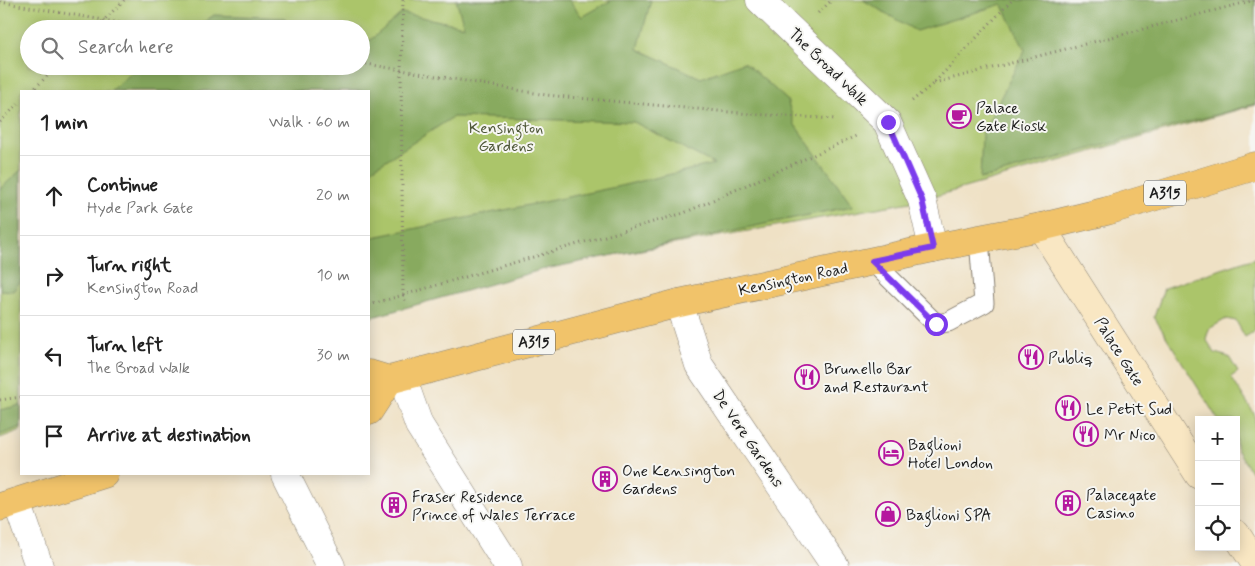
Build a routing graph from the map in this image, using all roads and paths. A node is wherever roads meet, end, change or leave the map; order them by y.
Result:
1 (124, 0) edge
2 (403, 0) edge
3 (760, 0) edge
4 (1012, 0) edge
5 (1255, 0) edge
6 (0, 2) edge
7 (104, 20) joint
8 (370, 65) edge
9 (401, 70) junction
10 (48, 75) edge
11 (33, 90) edge
12 (20, 103) edge
13 (839, 119) dead end
14 (0, 122) edge
15 (888, 122) junction
16 (1255, 166) edge
17 (1041, 227) junction
18 (979, 239) junction
19 (933, 248) junction
20 (872, 261) junction
21 (403, 294) junction
22 (679, 303) junction
23 (370, 304) edge
24 (406, 304) dead end
25 (386, 377) edge
26 (20, 397) edge
27 (0, 400) edge
28 (370, 409) edge
29 (1195, 469) edge
30 (101, 475) edge
31 (285, 475) edge
32 (9, 505) edge
33 (39, 566) edge
34 (330, 566) edge
35 (508, 566) edge
36 (834, 566) edge

1 - 7 path
2 - 9 path
3 - 15 street, The Broad Walk
4 - 5 path
6 - 7 path
8 - 9 path
9 - 13 path
9 - 21 path
10 - 11 path
12 - 14 path
15 - 19 street, The Broad Walk
15 - 21 path
16 - 17 main road, Kensington Road / A315
17 - 18 main road, Kensington Road / A315
17 - 29 main road, Palace Gate
18 - 19 main road, Kensington Road / A315
18 - 20 lane
19 - 20 main road, Kensington Road / A315
20 - 22 main road, Kensington Road / A315
21 - 23 path
21 - 24 path
22 - 25 main road, Kensington Road / A315
22 - 36 street, De Vere Gardens
25 - 28 main road
25 - 35 street
26 - 27 path
30 - 32 main road
31 - 34 street
32 - 33 street

